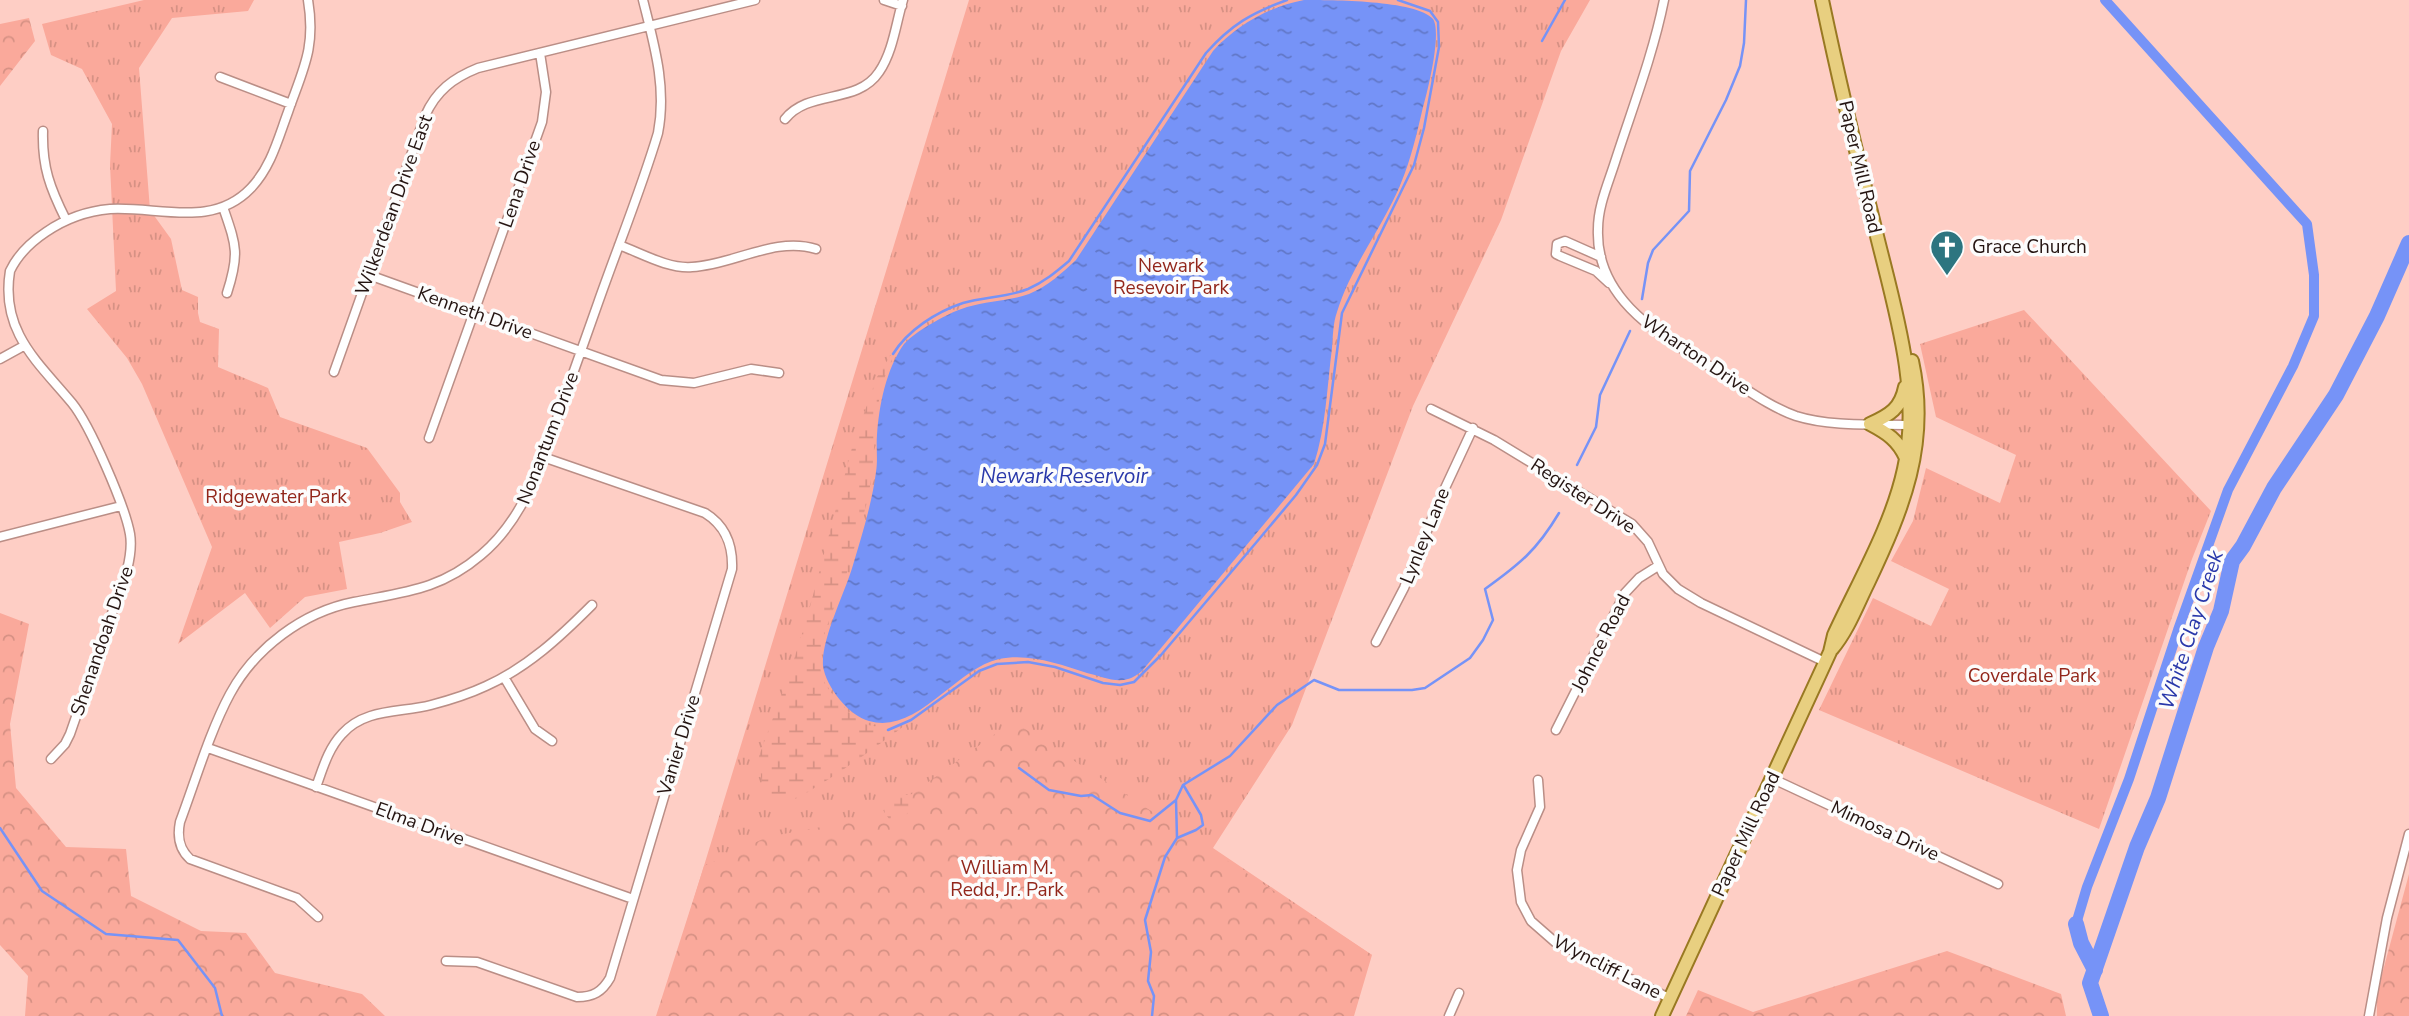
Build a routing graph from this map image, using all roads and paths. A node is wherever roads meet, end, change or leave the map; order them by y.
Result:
1 (308, 0) edge
2 (643, 0) edge
3 (755, 0) edge
4 (884, 0) edge
5 (1664, 0) edge
6 (1822, 0) edge
7 (903, 3) edge
8 (649, 26) junction
9 (540, 53) junction
10 (220, 77) dead end
11 (291, 104) junction
12 (785, 119) dead end
13 (43, 131) dead end
14 (223, 207) junction
15 (66, 220) junction
16 (619, 245) junction
17 (816, 249) dead end
18 (1601, 257) junction
19 (369, 275) junction
20 (1613, 288) junction
21 (227, 293) dead end
22 (475, 313) junction
23 (1900, 334) junction
24 (19, 348) junction
25 (581, 351) junction
26 (0, 359) edge
27 (334, 373) dead end
28 (779, 373) dead end
29 (1907, 379) junction
30 (1431, 409) dead end
31 (1870, 424) junction
32 (1914, 425) junction
33 (1473, 428) junction
34 (429, 438) dead end
35 (543, 457) junction
36 (1906, 458) junction
37 (121, 506) junction
38 (0, 537) edge
39 (1658, 566) junction
40 (592, 605) dead end
41 (1376, 642) dead end
42 (1827, 657) junction
43 (504, 677) junction
44 (1556, 730) dead end
45 (552, 741) dead end
46 (208, 748) junction
47 (51, 759) dead end
48 (1771, 778) junction
49 (1538, 780) dead end
50 (316, 786) junction
51 (2409, 834) edge
52 (1998, 884) dead end
53 (632, 899) junction
54 (318, 917) dead end
55 (446, 961) dead end
56 (1459, 993) dead end
57 (1670, 998) junction
58 (1449, 1016) edge
59 (1661, 1016) edge
60 (2369, 1016) edge

1 - 11 street, Shenandoah Drive
2 - 8 street, Nonantum Drive
3 - 8 street, Wilkerdean Drive East
4 - 7 street
5 - 18 street, Wharton Drive
6 - 23 main road, Paper Mill Road
7 - 12 street
8 - 9 street, Wilkerdean Drive East
8 - 16 street, Nonantum Drive
9 - 19 street, Wilkerdean Drive East
9 - 22 street, Lena Drive
10 - 11 street
11 - 14 street, Shenandoah Drive
13 - 15 street
14 - 15 street, Shenandoah Drive
14 - 21 street
15 - 24 street, Shenandoah Drive
16 - 17 street
16 - 25 street, Nonantum Drive
18 - 20 street, Wharton Drive
18 - 20 street
19 - 22 street, Kenneth Drive
19 - 27 street, Wilkerdean Drive East
20 - 31 street, Wharton Drive
22 - 25 street, Kenneth Drive
22 - 34 street, Lena Drive
23 - 29 main road, Paper Mill Road
23 - 32 main road, Paper Mill Road
24 - 26 street
24 - 37 street, Shenandoah Drive
25 - 28 street, Kenneth Drive
25 - 35 street, Nonantum Drive
29 - 31 main road
29 - 32 main road, Paper Mill Road
30 - 33 street, Register Drive
31 - 32 street, Wharton Drive
31 - 36 main road
32 - 36 main road, Paper Mill Road
32 - 42 main road, Paper Mill Road
33 - 39 street, Register Drive
33 - 41 street, Lynley Lane
35 - 46 street, Nonantum Drive
35 - 53 street, Vanier Drive
36 - 42 main road, Paper Mill Road
37 - 38 street
37 - 47 street, Shenandoah Drive
39 - 42 street, Register Drive
39 - 44 street, Johnce Road
40 - 43 street
42 - 48 main road, Paper Mill Road
43 - 45 street
43 - 50 street
46 - 50 street, Elma Drive
46 - 54 street, Nonantum Drive
48 - 52 street, Mimosa Drive
48 - 57 main road, Paper Mill Road
49 - 57 street, Wyncliff Lane
50 - 53 street, Elma Drive
51 - 60 street
53 - 55 street, Vanier Drive
56 - 58 street
57 - 59 main road, Paper Mill Road

